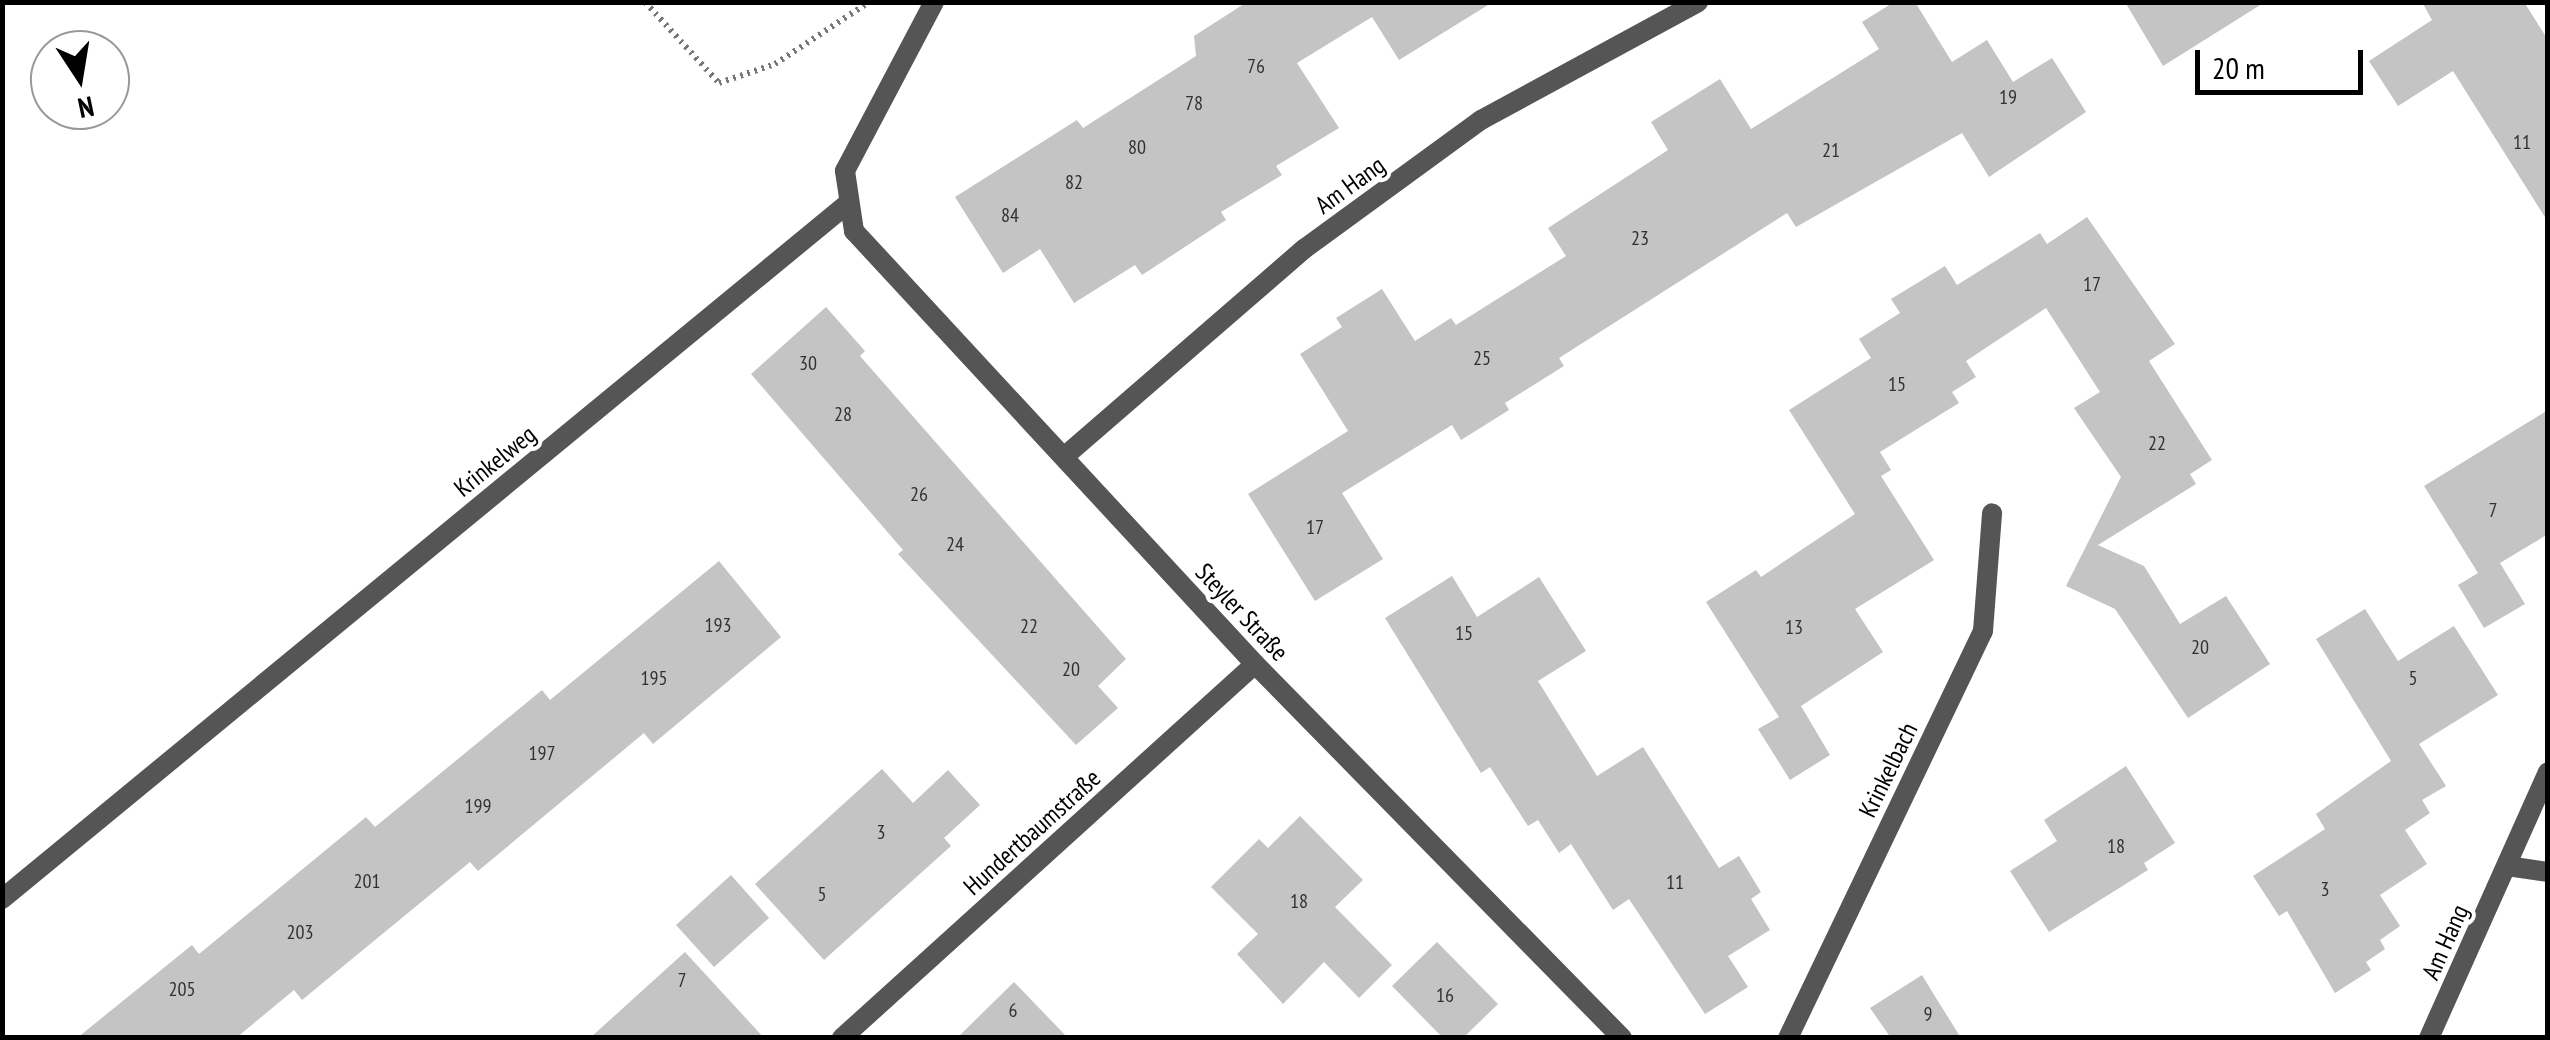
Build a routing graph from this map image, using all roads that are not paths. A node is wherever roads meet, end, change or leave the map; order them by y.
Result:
1 (934, 2) edge
2 (1698, 2) edge
3 (846, 205) junction
4 (1065, 456) junction
5 (1992, 513) dead end
6 (1255, 664) junction
7 (2548, 772) edge
8 (2506, 866) junction
9 (2548, 872) edge
10 (2, 899) edge
11 (842, 1038) edge
12 (1622, 1038) edge
13 (1788, 1038) edge
14 (2429, 1038) edge

1 - 3 street
2 - 4 street, Am Hang
3 - 4 street, Steyler Straße
3 - 10 street, Krinkelweg
4 - 6 street, Steyler Straße
5 - 13 street, Krinkelbach
6 - 11 street, Hundertbaumstraße
6 - 12 street, Steyler Straße
7 - 8 street, Am Hang
8 - 9 street
8 - 14 street, Am Hang

